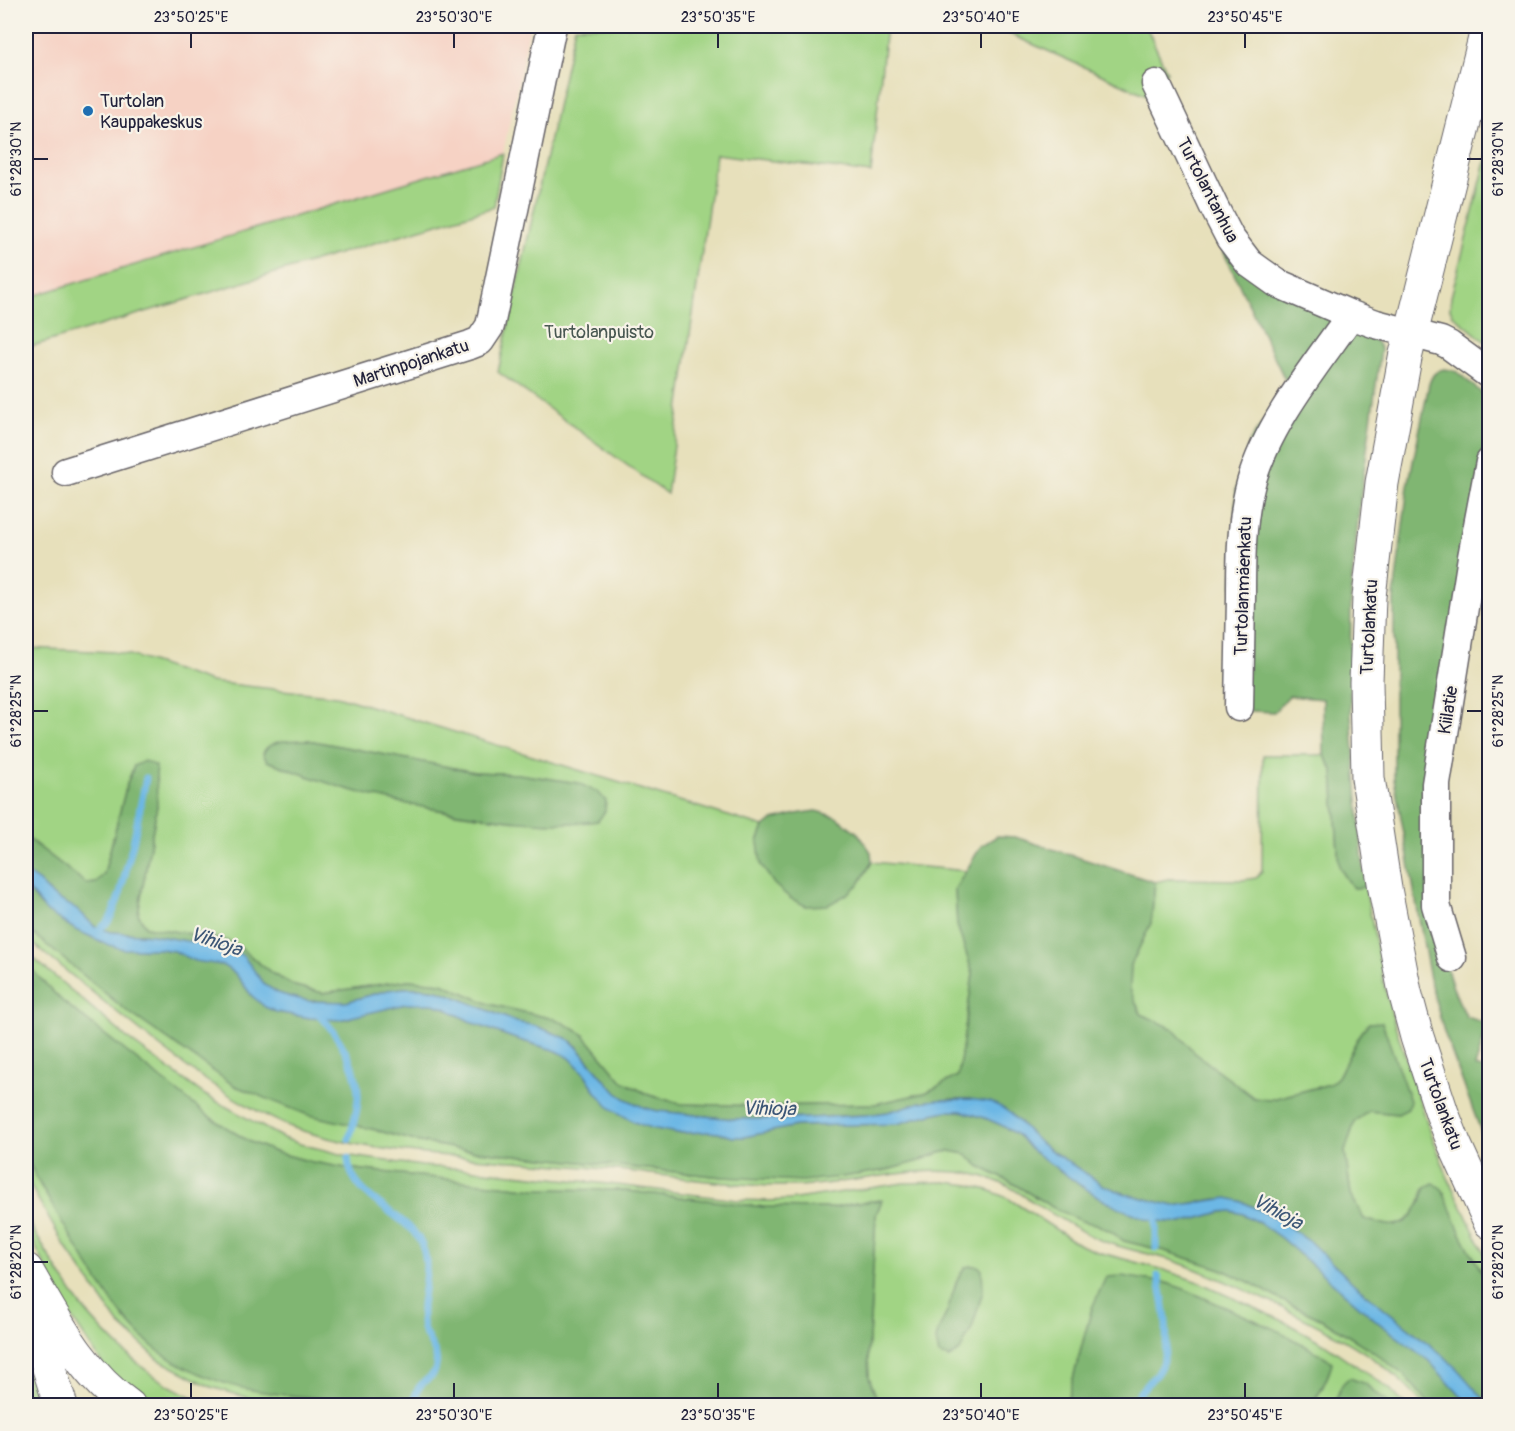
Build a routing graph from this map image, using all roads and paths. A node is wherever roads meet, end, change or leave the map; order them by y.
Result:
1 (552, 26) edge
2 (1488, 26) edge
3 (1156, 84) dead end
4 (1351, 315) junction
5 (1412, 332) junction
6 (1490, 375) edge
7 (1490, 462) edge
8 (66, 472) dead end
9 (1481, 563) edge
10 (1239, 707) dead end
11 (1452, 958) dead end
12 (1490, 1222) edge
13 (26, 1270) edge
14 (26, 1294) edge
15 (61, 1406) edge
16 (129, 1406) edge

1 - 8 street, Martinpojankatu
2 - 5 main road, Turtolankatu
3 - 4 street, Turtolantanhua
4 - 5 street, Turtolantanhua
4 - 10 street, Turtolanmäenkatu
5 - 6 street, Turtolantanhua
5 - 12 main road, Turtolankatu
7 - 9 street, Kiilatie
9 - 11 street, Kiilatie
13 - 16 main road
14 - 15 main road

